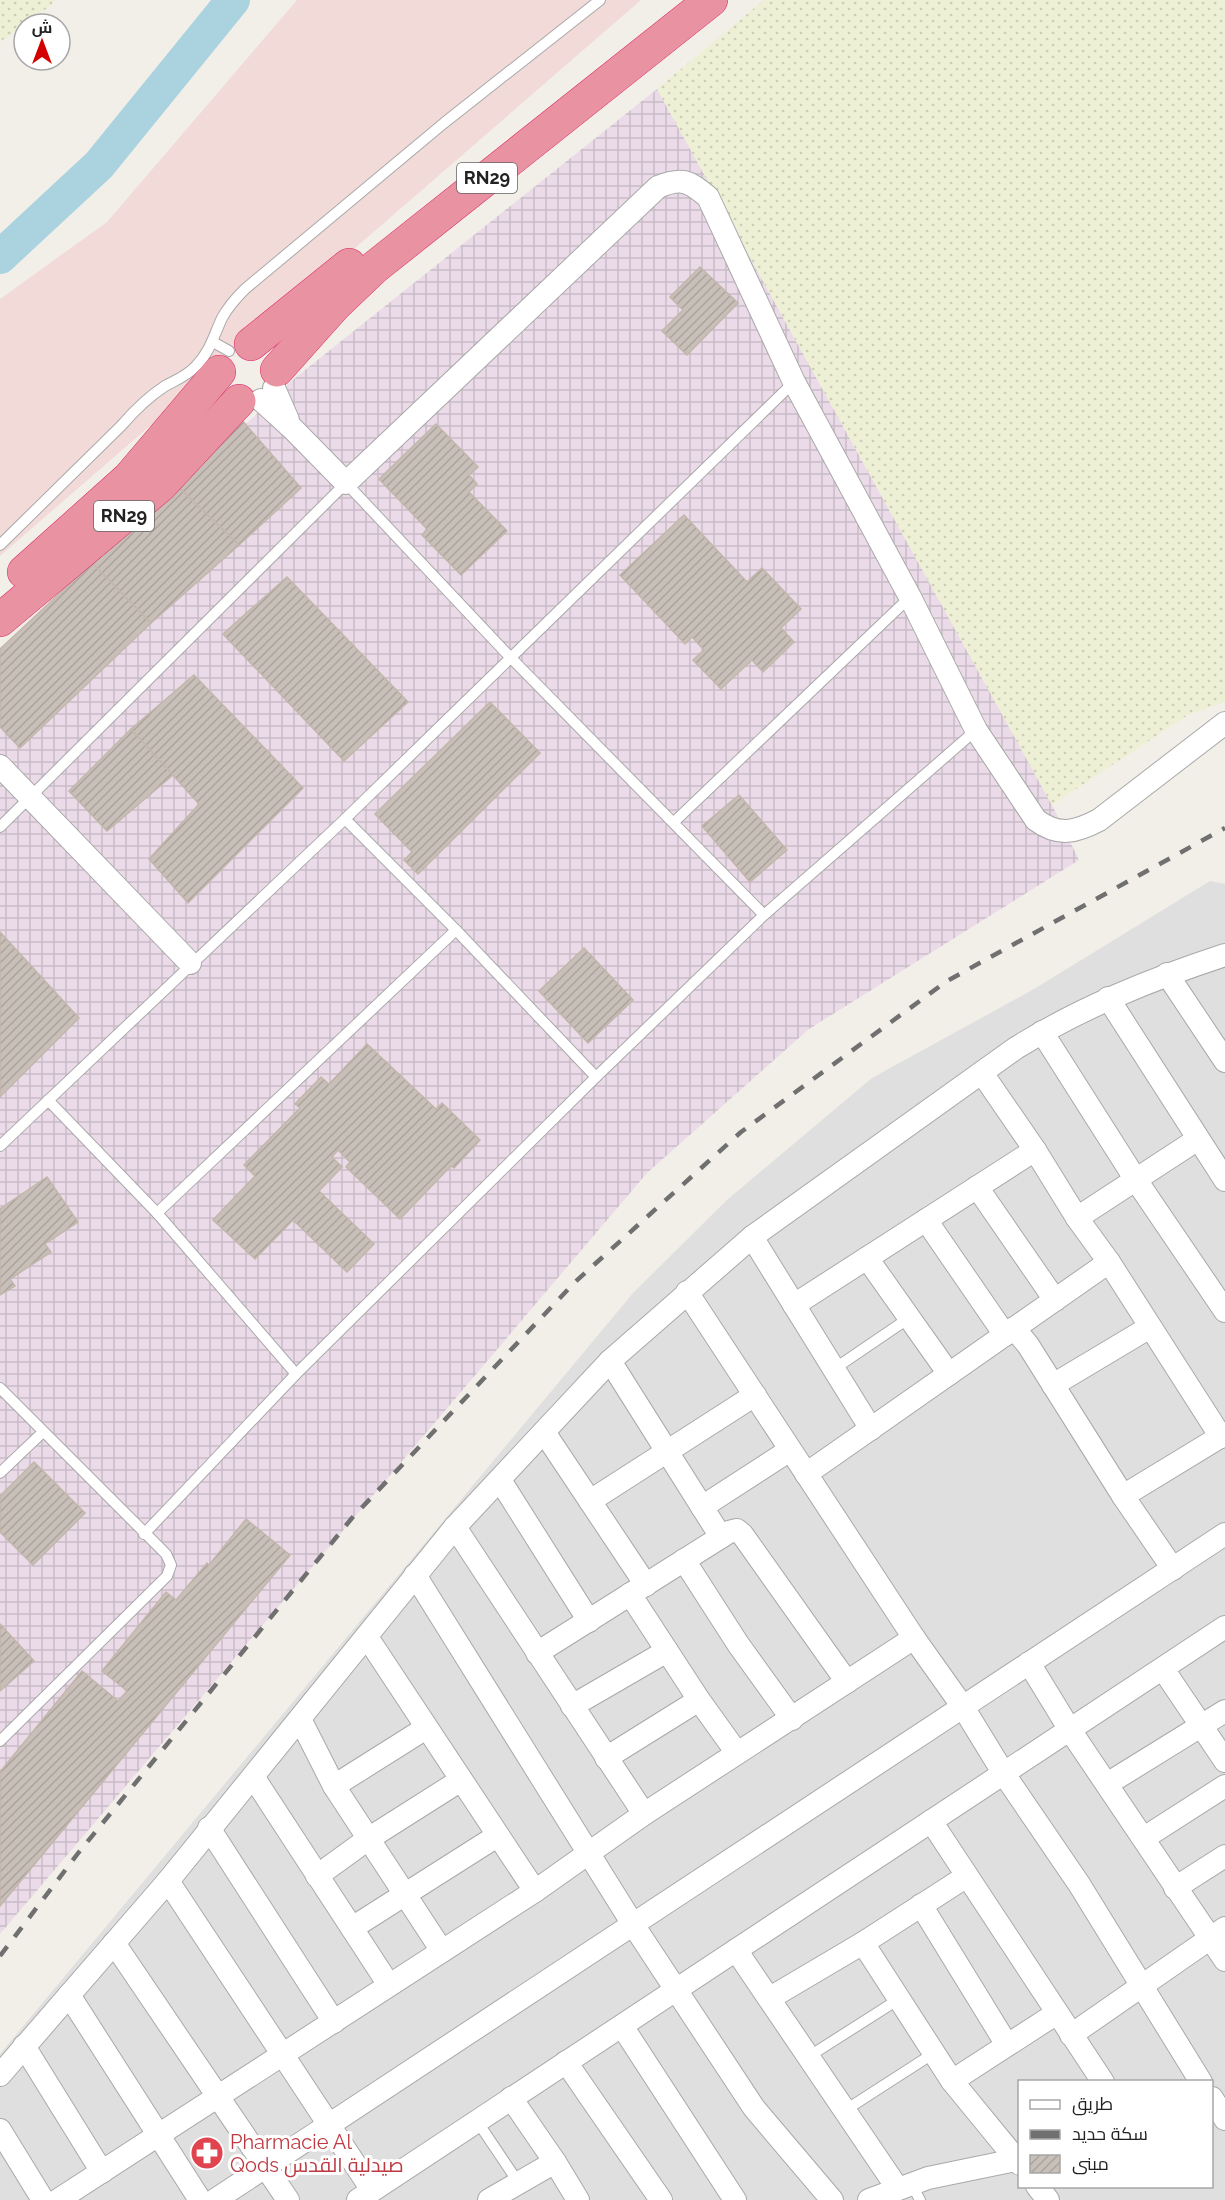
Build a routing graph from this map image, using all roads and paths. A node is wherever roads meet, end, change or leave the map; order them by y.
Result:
1 (600, 0) edge
2 (674, 0) edge
3 (711, 0) edge
4 (228, 352) junction
5 (794, 382) junction
6 (263, 390) junction
7 (346, 483) junction
8 (0, 545) edge
9 (0, 593) edge
10 (910, 597) junction
11 (0, 620) edge
12 (510, 656) junction
13 (1225, 723) edge
14 (976, 730) junction
15 (0, 766) edge
16 (32, 798) junction
17 (345, 819) junction
18 (674, 822) junction
19 (0, 827) edge
20 (764, 915) junction
21 (456, 930) junction
22 (1225, 955) edge
23 (190, 963) junction
24 (1167, 974) junction
25 (1108, 998) junction
26 (1042, 1032) junction
27 (1219, 1038) edge
28 (1225, 1061) edge
29 (982, 1073) junction
30 (596, 1077) junction
31 (48, 1100) junction
32 (1198, 1139) junction
33 (0, 1146) edge
34 (1035, 1150) junction
35 (1136, 1180) junction
36 (1225, 1180) edge
37 (978, 1187) junction
38 (156, 1213) junction
39 (1077, 1218) junction
40 (926, 1220) junction
41 (752, 1237) junction
42 (867, 1258) junction
43 (1109, 1262) junction
44 (687, 1292) junction
45 (1055, 1300) junction
46 (794, 1305) junction
47 (1225, 1311) edge
48 (909, 1318) junction
49 (1150, 1327) junction
50 (1010, 1332) junction
51 (610, 1361) junction
52 (834, 1369) junction
53 (296, 1374) junction
54 (949, 1374) junction
55 (1053, 1385) junction
56 (0, 1388) edge
57 (755, 1395) junction
58 (871, 1429) junction
59 (43, 1432) junction
60 (544, 1432) junction
61 (1223, 1436) edge
62 (790, 1450) junction
63 (668, 1452) junction
64 (0, 1473) edge
65 (806, 1474) junction
66 (500, 1480) junction
67 (1123, 1496) junction
68 (590, 1501) junction
69 (702, 1507) junction
70 (455, 1527) junction
71 (144, 1534) junction
72 (1225, 1534) edge
73 (721, 1537) junction
74 (684, 1560) junction
75 (1173, 1569) junction
76 (415, 1575) junction
77 (638, 1590) junction
78 (588, 1621) junction
79 (1225, 1627) edge
80 (367, 1638) junction
81 (914, 1638) junction
82 (667, 1651) junction
83 (537, 1653) junction
84 (1029, 1663) junction
85 (1163, 1669) junction
86 (847, 1682) junction
87 (699, 1700) junction
88 (572, 1706) junction
89 (963, 1707) junction
90 (1225, 1711) edge
91 (300, 1719) junction
92 (792, 1719) junction
93 (1202, 1725) junction
94 (426, 1728) junction
95 (1070, 1730) junction
96 (0, 1741) edge
97 (737, 1753) junction
98 (606, 1758) junction
99 (1225, 1761) edge
100 (1004, 1774) junction
101 (254, 1778) junction
102 (461, 1780) junction
103 (1107, 1784) junction
104 (334, 1786) junction
105 (1225, 1786) edge
106 (644, 1814) junction
107 (931, 1821) junction
108 (209, 1828) junction
109 (497, 1836) junction
110 (1144, 1838) junction
111 (368, 1839) junction
112 (589, 1853) junction
113 (1225, 1856) edge
114 (317, 1876) junction
115 (967, 1876) junction
116 (168, 1881) junction
117 (1175, 1888) junction
118 (535, 1891) junction
119 (405, 1896) junction
120 (921, 1905) junction
121 (634, 1926) junction
122 (352, 1928) junction
123 (1218, 1933) edge
124 (114, 1943) junction
125 (863, 1943) junction
126 (736, 1950) junction
127 (442, 1951) junction
128 (1225, 1960) edge
129 (389, 1985) junction
130 (1141, 1986) junction
131 (677, 1989) junction
132 (69, 1995) junction
133 (770, 1998) junction
134 (899, 1999) junction
135 (1057, 2013) junction
136 (334, 2022) junction
137 (622, 2026) junction
138 (1071, 2035) junction
139 (1006, 2045) junction
140 (24, 2046) junction
141 (934, 2053) junction
142 (282, 2055) junction
143 (808, 2057) junction
144 (566, 2062) junction
145 (0, 2075) edge
146 (1102, 2080) edge
147 (1200, 2080) edge
148 (952, 2081) junction
149 (218, 2096) junction
150 (511, 2098) junction
151 (844, 2111) junction
152 (477, 2121) junction
153 (329, 2126) junction
154 (0, 2130) edge
155 (158, 2135) junction
156 (1018, 2161) edge
157 (555, 2162) junction
158 (267, 2167) junction
159 (102, 2172) junction
160 (518, 2182) junction
161 (1038, 2188) edge
162 (910, 2191) edge
163 (365, 2195) edge
164 (43, 2200) edge
165 (58, 2200) edge
166 (200, 2200) edge
167 (216, 2200) edge
168 (288, 2200) edge
169 (489, 2200) edge
170 (578, 2200) edge
171 (661, 2200) edge
172 (735, 2200) edge
173 (832, 2200) edge
174 (869, 2200) edge
175 (1048, 2200) edge

1 - 4 lane
2 - 4 highway, RN29
3 - 6 highway, RN29
4 - 6 highway
4 - 6 highway
4 - 8 lane
4 - 9 highway, RN29
5 - 7 street
5 - 10 street
5 - 12 lane
6 - 7 street
6 - 11 highway, RN29
7 - 12 lane
7 - 16 lane
10 - 14 street
10 - 18 lane
12 - 17 lane
12 - 18 lane
13 - 14 street
14 - 20 lane
15 - 16 street
16 - 19 lane
16 - 23 street
17 - 21 lane
17 - 23 lane
18 - 20 lane
20 - 30 lane
21 - 30 lane
21 - 38 lane
22 - 24 street
23 - 31 lane
24 - 25 street
24 - 27 street
25 - 26 street
25 - 32 street
26 - 29 street
26 - 35 street
27 - 28 street
29 - 34 street
29 - 41 street
30 - 53 lane
31 - 33 lane
31 - 38 lane
32 - 35 street
32 - 36 street
34 - 37 street
34 - 39 street
35 - 39 street
35 - 47 street
37 - 40 street
37 - 45 street
38 - 53 lane
39 - 43 street
40 - 42 street
40 - 50 street
41 - 44 street
41 - 46 street
42 - 46 street
42 - 48 street
43 - 45 street
43 - 49 street
44 - 51 street
44 - 57 street
45 - 50 street
46 - 52 street
48 - 52 lane
48 - 54 street
49 - 55 street
49 - 61 street
50 - 54 street
50 - 55 street
51 - 60 street
51 - 63 street
52 - 58 street
53 - 71 lane
54 - 58 street
55 - 67 street
56 - 59 lane
57 - 62 street
57 - 63 street
58 - 65 street
59 - 64 lane
59 - 71 lane
60 - 66 street
60 - 68 street
61 - 67 street
62 - 65 street
62 - 69 street
63 - 68 street
63 - 69 street
65 - 81 street
66 - 70 street
66 - 78 street
67 - 75 street
68 - 77 street
69 - 73 street
70 - 76 street
70 - 83 street
71 - 96 lane
72 - 75 street
73 - 74 street
73 - 86 street
74 - 77 street
74 - 92 street
75 - 84 street
76 - 80 street
76 - 112 street
77 - 78 street
77 - 82 street
78 - 83 street
79 - 85 street
80 - 91 street
80 - 94 street
81 - 86 street
81 - 89 street
82 - 87 street
82 - 88 street
83 - 88 street
84 - 89 street
84 - 95 street
85 - 93 street
85 - 95 street
86 - 92 street
87 - 97 street
87 - 98 street
88 - 98 street
89 - 100 street
89 - 121 street
90 - 93 street
91 - 101 street
91 - 104 street
92 - 97 street
93 - 99 street
93 - 103 street
94 - 102 street
94 - 104 street
95 - 100 street
95 - 103 street
97 - 106 street
98 - 106 street
100 - 107 street
100 - 130 street
101 - 108 street
101 - 114 street
102 - 109 street
102 - 111 street
103 - 110 street
104 - 111 street
105 - 110 street
106 - 112 street
107 - 115 street
107 - 126 street
108 - 116 street
108 - 136 street
109 - 118 street
109 - 119 street
110 - 117 street
111 - 114 street
111 - 119 street
112 - 118 street
112 - 121 street
113 - 117 street
114 - 122 street
115 - 120 street
115 - 135 street
116 - 124 street
116 - 142 street
117 - 123 street
118 - 127 street
119 - 122 street
119 - 127 street
120 - 125 street
120 - 139 street
121 - 131 street
121 - 153 street
122 - 129 street
123 - 128 street
123 - 130 street
124 - 132 street
124 - 149 street
125 - 133 street
125 - 134 street
126 - 131 street
126 - 133 street
127 - 129 street
129 - 136 street
130 - 138 street
130 - 147 street
131 - 137 street
131 - 173 street
132 - 140 street
132 - 155 street
133 - 143 street
134 - 141 street
134 - 143 lane
135 - 138 street
135 - 139 street
136 - 142 street
137 - 144 street
137 - 172 street
138 - 146 street
139 - 148 street
140 - 145 street
140 - 159 street
141 - 148 street
141 - 151 lane
142 - 149 street
142 - 153 street
143 - 151 street
144 - 150 street
144 - 171 street
148 - 156 street
149 - 155 street
149 - 158 street
150 - 152 street
150 - 157 street
151 - 162 street
152 - 160 lane
152 - 163 street
153 - 158 street
153 - 163 street
154 - 164 street
155 - 159 street
155 - 166 street
156 - 162 street
157 - 160 street
157 - 170 street
158 - 167 street
158 - 168 street
159 - 165 street
160 - 169 street
161 - 175 street
162 - 174 street

